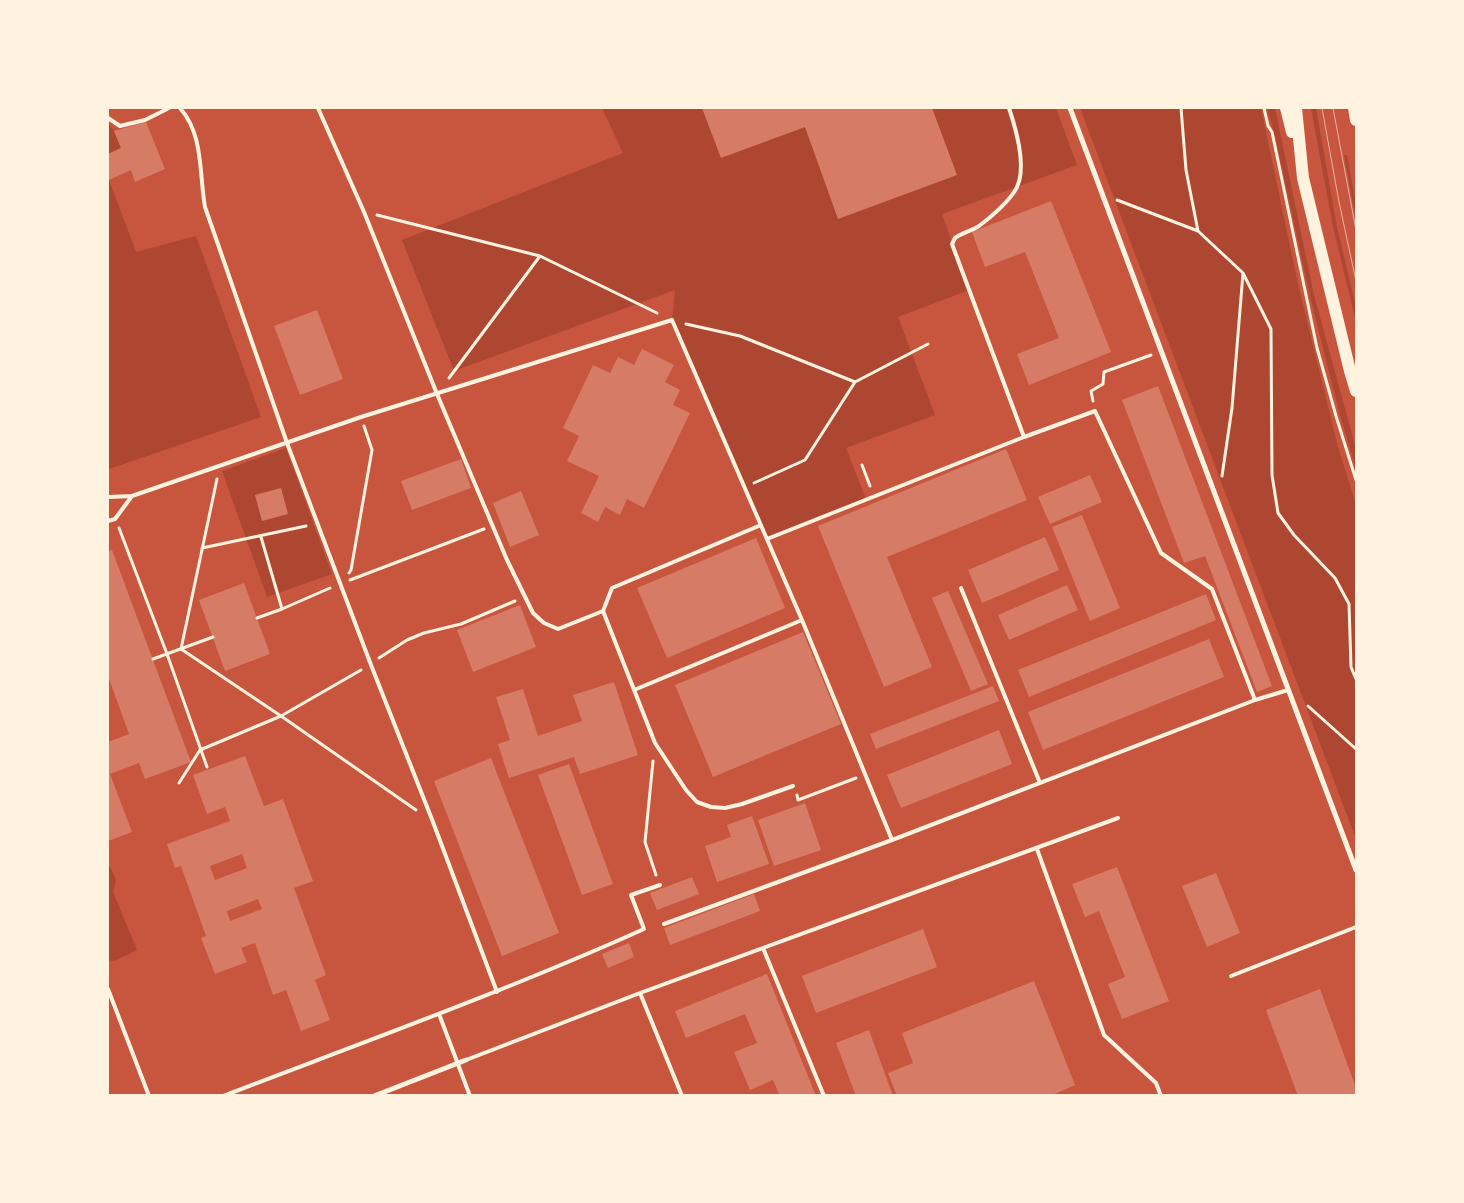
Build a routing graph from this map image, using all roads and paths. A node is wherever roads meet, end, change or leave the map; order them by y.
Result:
1 (169, 108) edge
2 (180, 108) edge
3 (318, 108) edge
4 (1009, 108) edge
5 (1070, 108) edge
6 (1181, 108) edge
7 (1264, 108) edge
8 (1286, 108) edge
9 (1296, 108) edge
10 (1354, 108) edge
11 (108, 118) edge
12 (1356, 120) edge
13 (1303, 178) junction
14 (1103, 194) junction
15 (364, 212) junction
16 (1198, 231) junction
17 (540, 256) junction
18 (1243, 273) junction
19 (672, 320) junction
20 (928, 344) dead end
21 (1162, 351) junction
22 (855, 382) junction
23 (1091, 391) dead end
24 (1356, 391) edge
25 (437, 394) junction
26 (362, 418) junction
27 (1024, 437) junction
28 (288, 442) junction
29 (862, 465) dead end
30 (220, 466) junction
31 (1356, 480) edge
32 (744, 487) junction
33 (132, 496) junction
34 (874, 496) junction
35 (108, 497) edge
36 (1218, 501) junction
37 (115, 519) junction
38 (108, 521) edge
39 (318, 524) junction
40 (761, 524) junction
41 (493, 526) junction
42 (261, 537) junction
43 (767, 539) junction
44 (202, 548) junction
45 (340, 583) junction
46 (961, 588) dead end
47 (525, 597) junction
48 (282, 609) junction
49 (603, 611) junction
50 (257, 618) dead end
51 (802, 620) junction
52 (213, 638) dead end
53 (181, 649) junction
54 (167, 654) junction
55 (153, 659) dead end
56 (370, 665) junction
57 (1356, 678) edge
58 (634, 690) junction
59 (1288, 690) junction
60 (1255, 700) junction
61 (281, 716) junction
62 (654, 743) junction
63 (1356, 749) edge
64 (200, 750) junction
65 (206, 767) dead end
66 (866, 774) junction
67 (179, 783) dead end
68 (1040, 783) junction
69 (792, 786) joint
70 (1118, 818) dead end
71 (433, 822) junction
72 (892, 840) junction
73 (1037, 849) junction
74 (1356, 870) edge
75 (660, 885) joint
76 (664, 924) dead end
77 (1356, 927) edge
78 (763, 948) junction
79 (1231, 976) dead end
80 (108, 989) edge
81 (497, 992) junction
82 (640, 993) junction
83 (439, 1014) junction
84 (466, 1060) joint
85 (457, 1063) junction
86 (149, 1096) edge
87 (223, 1096) edge
88 (374, 1096) edge
89 (470, 1096) edge
90 (682, 1096) edge
91 (824, 1096) edge
92 (1161, 1096) edge

1 - 11 lane
2 - 28 lane
3 - 15 lane
4 - 27 lane
5 - 14 street
6 - 16 path
7 - 31 path
8 - 13 main road
9 - 13 main road
10 - 12 main road
13 - 24 main road
14 - 16 path
14 - 21 street
15 - 17 path
15 - 25 lane
16 - 18 path
17 - 19 path
17 - 25 path
18 - 36 path
18 - 57 path
19 - 22 path
19 - 25 lane
19 - 32 lane
20 - 22 path
21 - 23 path
21 - 36 street
22 - 32 path
25 - 26 lane
25 - 41 lane
26 - 28 lane
26 - 45 path
27 - 34 lane
27 - 60 lane
28 - 30 lane
28 - 39 lane
29 - 34 path
30 - 33 lane
30 - 44 path
32 - 40 lane
33 - 35 lane
33 - 37 lane
34 - 43 lane
36 - 59 street
37 - 38 lane
37 - 54 path
39 - 42 path
39 - 45 lane
40 - 43 lane
40 - 49 lane
41 - 45 path
41 - 47 lane
42 - 44 path
42 - 48 path
43 - 51 lane
44 - 53 path
45 - 48 path
45 - 56 lane
46 - 68 lane
47 - 49 lane
47 - 56 path
48 - 50 path
49 - 58 lane
51 - 58 lane
51 - 66 lane
52 - 53 path
53 - 54 path
53 - 61 path
54 - 55 path
54 - 64 path
56 - 61 path
56 - 71 lane
58 - 62 lane
59 - 60 lane
59 - 63 path
59 - 74 street
60 - 68 lane
61 - 64 path
61 - 71 path
62 - 69 lane
62 - 75 path
64 - 65 path
64 - 67 path
66 - 69 path
66 - 72 lane
68 - 72 lane
70 - 73 lane
71 - 81 lane
72 - 76 lane
73 - 78 lane
73 - 92 lane
75 - 81 lane
77 - 79 lane
78 - 82 lane
78 - 91 lane
80 - 86 lane
81 - 83 lane
82 - 84 lane
82 - 90 lane
83 - 85 lane
83 - 87 lane
84 - 85 street
85 - 88 street
85 - 89 lane

